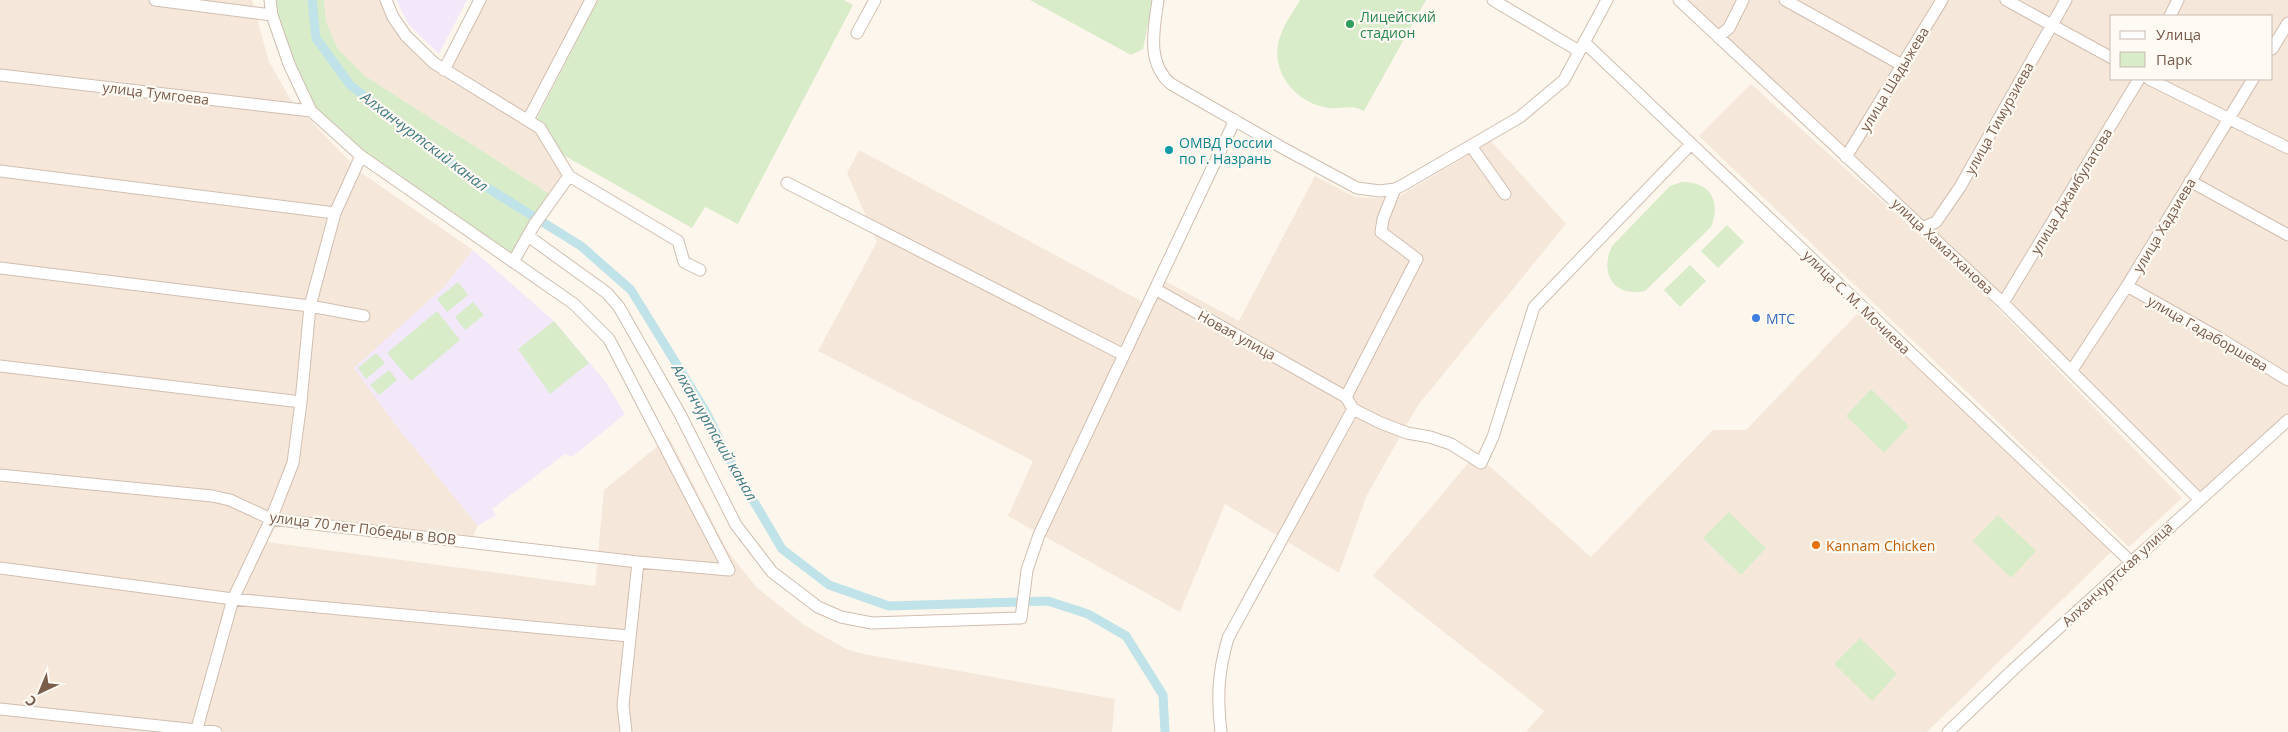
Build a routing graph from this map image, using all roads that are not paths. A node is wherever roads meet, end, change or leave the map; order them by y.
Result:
1 (155, 0) edge
2 (270, 0) edge
3 (386, 0) edge
4 (480, 0) edge
5 (592, 0) edge
6 (875, 0) edge
7 (1158, 0) edge
8 (1493, 0) edge
9 (1607, 0) edge
10 (1679, 0) edge
11 (1744, 0) edge
12 (1786, 0) edge
13 (1942, 0) edge
14 (2006, 0) edge
15 (2066, 0) edge
16 (2178, 0) edge
17 (272, 15) junction
18 (2170, 15) edge
19 (2288, 23) edge
20 (2051, 24) junction
21 (857, 33) dead end
22 (1718, 38) junction
23 (1582, 47) junction
24 (2273, 47) edge
25 (2110, 57) edge
26 (1902, 66) junction
27 (444, 70) junction
28 (0, 75) edge
29 (2138, 80) edge
30 (2151, 80) edge
31 (2252, 80) edge
32 (311, 111) junction
33 (2228, 118) junction
34 (528, 120) junction
35 (1235, 120) junction
36 (1691, 144) junction
37 (1471, 146) junction
38 (2288, 148) edge
39 (361, 156) junction
40 (1846, 157) junction
41 (0, 171) edge
42 (569, 176) junction
43 (2190, 181) junction
44 (787, 183) dead end
45 (1395, 189) junction
46 (1505, 194) dead end
47 (335, 213) junction
48 (1924, 227) junction
49 (531, 230) junction
50 (2288, 235) edge
51 (513, 262) junction
52 (0, 268) edge
53 (700, 270) dead end
54 (2127, 286) junction
55 (1155, 289) junction
56 (2003, 303) junction
57 (310, 306) junction
58 (364, 316) dead end
59 (1124, 355) junction
60 (0, 366) edge
61 (2072, 370) junction
62 (2288, 380) edge
63 (1346, 397) junction
64 (301, 402) junction
65 (1353, 409) junction
66 (2288, 420) edge
67 (0, 475) edge
68 (2200, 499) junction
69 (271, 519) junction
70 (638, 562) junction
71 (2131, 562) junction
72 (0, 568) edge
73 (233, 600) junction
74 (629, 636) junction
75 (0, 709) edge
76 (196, 731) edge
77 (216, 732) edge
78 (626, 732) edge
79 (1221, 732) edge
80 (1948, 732) edge

1 - 17 street
2 - 17 street
3 - 27 street
4 - 27 street
5 - 34 street
6 - 21 street
7 - 35 street
8 - 23 street, улица С. М. Мочиева
9 - 23 street
10 - 22 street, улица Хаматханова
11 - 22 street
12 - 26 street
13 - 26 street, улица Шадыжева
14 - 20 street
15 - 20 street, улица Тимурзиева
16 - 18 street
17 - 32 street
19 - 24 street
20 - 25 street
20 - 48 street, улица Тимурзиева
22 - 40 street, улица Хаматханова
23 - 36 street, улица С. М. Мочиева
23 - 37 street
26 - 40 street, улица Шадыжева
27 - 34 street
28 - 32 street, улица Тумгоева
29 - 56 street, улица Джамбулатова
30 - 33 street
31 - 33 street, улица Хадзиева
32 - 39 street
33 - 38 street
33 - 43 street, улица Хадзиева
34 - 42 street
35 - 45 street
35 - 55 street
36 - 65 street
36 - 71 street, улица С. М. Мочиева
37 - 45 street
37 - 46 street
39 - 47 street
39 - 51 street
40 - 48 street, улица Хаматханова
41 - 47 street
42 - 49 street
42 - 53 street
43 - 50 street
43 - 54 street, улица Хадзиева
44 - 59 street
45 - 63 street
47 - 57 street
48 - 56 street, улица Хаматханова
49 - 51 street
49 - 59 street
51 - 70 street, улица 70 лет Победы в ВОВ
52 - 57 street
54 - 61 street, улица Хадзиева
54 - 62 street, улица Гадаборшева
55 - 59 street
55 - 63 street, Новая улица
56 - 61 street, улица Хаматханова
57 - 58 street
57 - 64 street
60 - 64 street
61 - 68 street, улица Хаматханова
63 - 65 street
64 - 69 street
65 - 79 street
66 - 68 street, Алханчуртская улица
67 - 69 street, улица 70 лет Победы в ВОВ
68 - 71 street, Алханчуртская улица
69 - 70 street, улица 70 лет Победы в ВОВ
69 - 73 street
70 - 74 street
71 - 80 street, Алханчуртская улица
72 - 73 street
73 - 74 street
73 - 76 street
74 - 78 street
75 - 76 street
76 - 77 street

